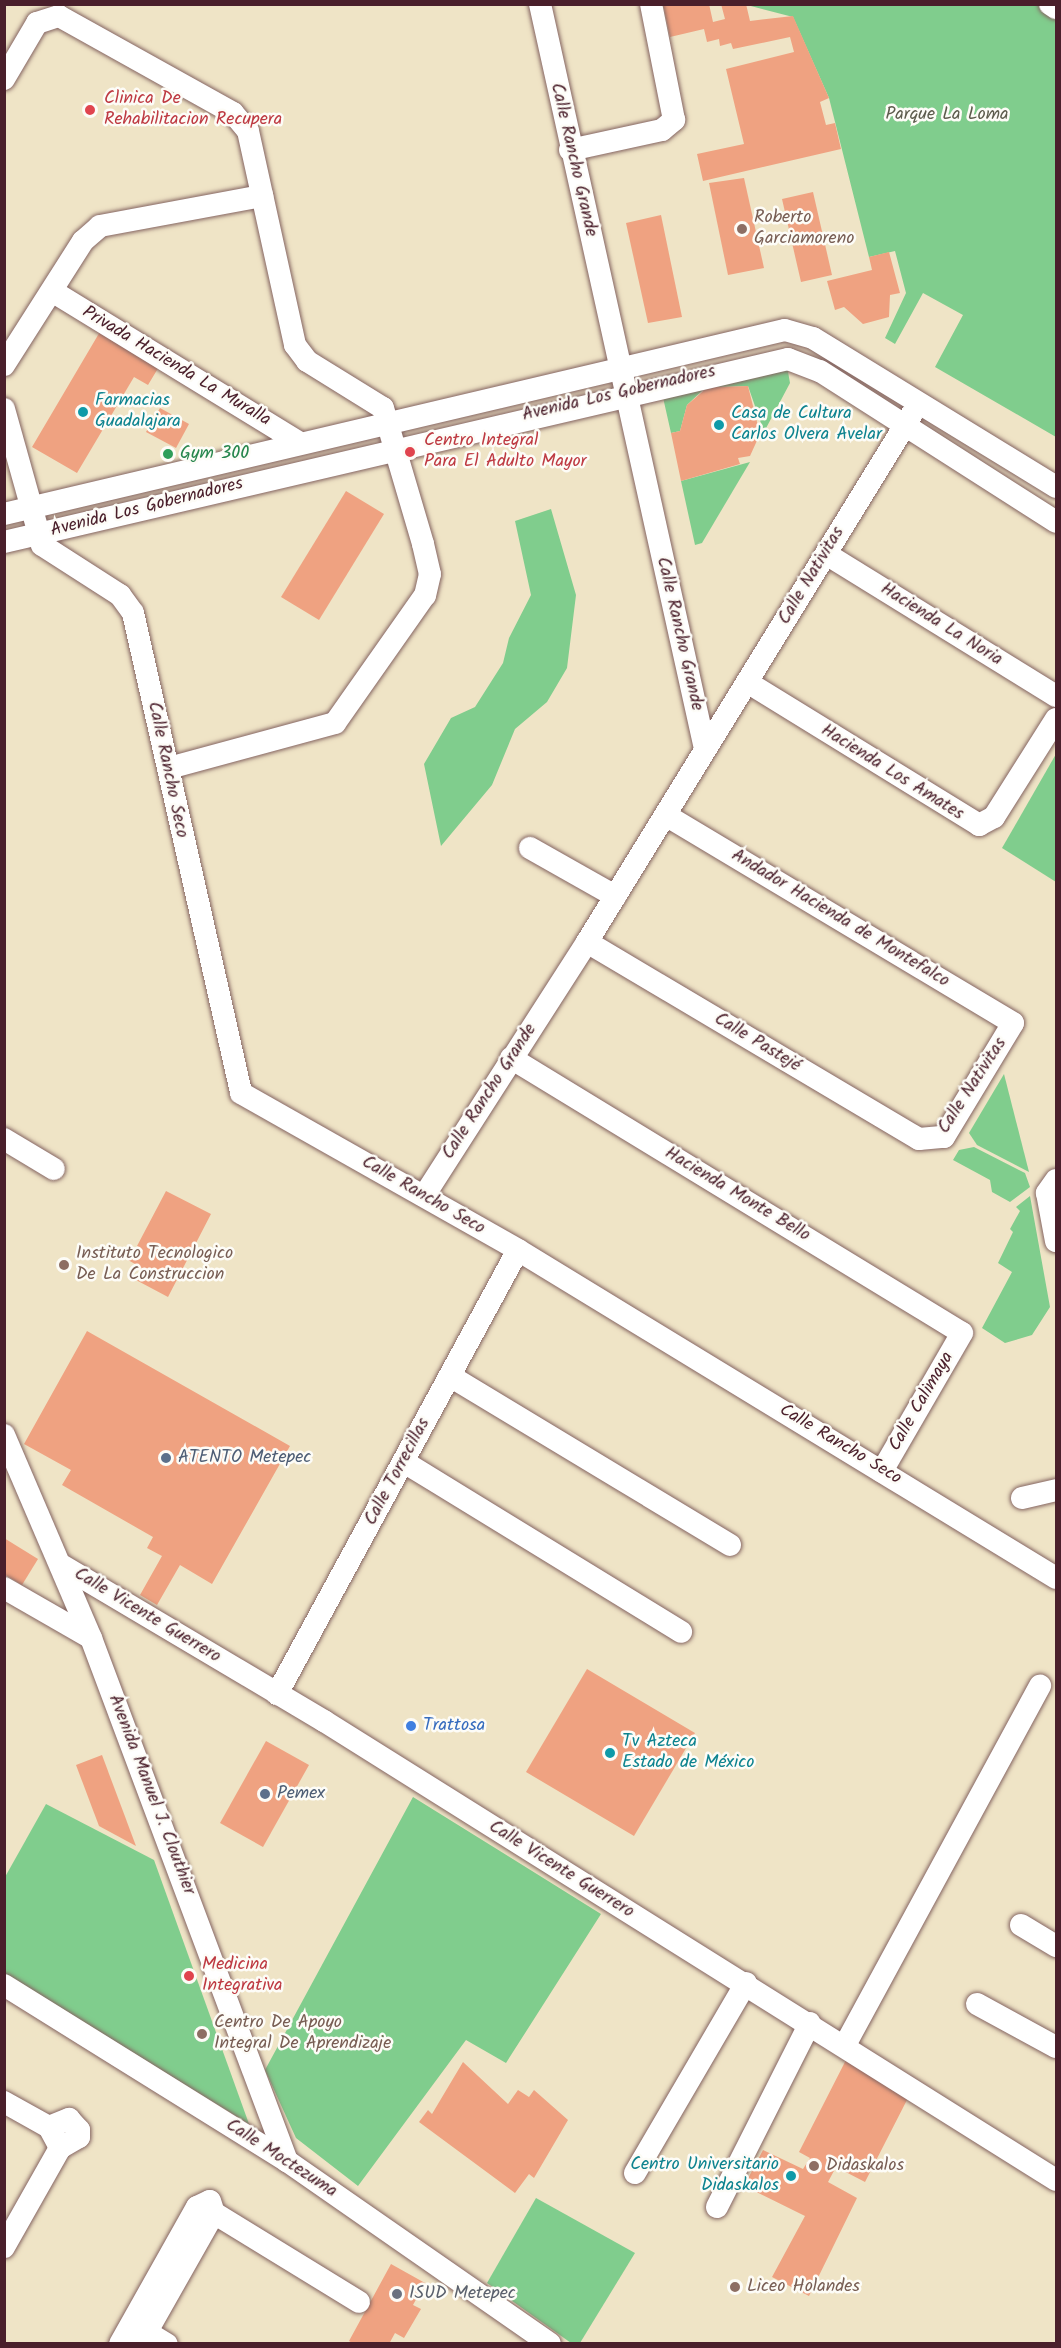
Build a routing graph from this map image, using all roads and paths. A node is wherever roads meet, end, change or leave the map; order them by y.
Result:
1 (540, 4) edge
2 (651, 4) edge
3 (1050, 4) edge
4 (1056, 8) edge
5 (4, 79) edge
6 (570, 150) junction
7 (262, 196) junction
8 (52, 291) junction
9 (4, 365) edge
10 (623, 366) junction
11 (628, 392) junction
12 (918, 402) junction
13 (4, 409) edge
14 (389, 421) junction
15 (905, 426) junction
16 (300, 443) junction
17 (395, 447) junction
18 (1056, 487) edge
19 (33, 507) junction
20 (4, 514) edge
21 (1056, 522) edge
22 (37, 535) junction
23 (4, 542) edge
24 (826, 554) junction
25 (747, 682) junction
26 (1056, 696) edge
27 (1056, 719) edge
28 (705, 749) junction
29 (169, 768) junction
30 (666, 815) junction
31 (530, 848) dead end
32 (615, 896) junction
33 (587, 942) junction
34 (1013, 1023) joint
35 (511, 1058) junction
36 (4, 1139) edge
37 (928, 1142) joint
38 (54, 1169) dead end
39 (1052, 1186) edge
40 (424, 1196) junction
41 (1056, 1241) edge
42 (518, 1250) junction
43 (962, 1333) joint
44 (450, 1376) junction
45 (4, 1435) edge
46 (404, 1462) junction
47 (882, 1471) junction
48 (1056, 1490) edge
49 (1022, 1498) dead end
50 (730, 1545) dead end
51 (63, 1566) junction
52 (1056, 1578) edge
53 (4, 1588) edge
54 (681, 1632) dead end
55 (91, 1638) junction
56 (1040, 1686) dead end
57 (278, 1694) junction
58 (1021, 1925) dead end
59 (1056, 1946) edge
60 (746, 1983) junction
61 (4, 1985) edge
62 (977, 2004) dead end
63 (810, 2023) junction
64 (845, 2045) junction
65 (1056, 2047) edge
66 (4, 2102) edge
67 (287, 2161) junction
68 (635, 2173) dead end
69 (1055, 2176) edge
70 (717, 2207) dead end
71 (4, 2247) edge
72 (359, 2302) dead end
73 (140, 2333) edge
74 (120, 2343) edge
75 (167, 2343) edge
76 (550, 2343) edge

1 - 6 street, Calle Rancho Grande
2 - 6 street
3 - 4 street
5 - 7 street
6 - 10 street, Calle Rancho Grande
7 - 8 street
7 - 14 street
8 - 9 street
8 - 16 street, Privada Hacienda La Muralla
10 - 11 street, Calle Rancho Grande
10 - 12 street, Avenida Los Gobernadores
10 - 14 street, Avenida Los Gobernadores
11 - 15 street, Avenida Los Gobernadores
11 - 17 street, Avenida Los Gobernadores
11 - 28 street, Calle Rancho Grande
12 - 15 street, Calle Nativitas
12 - 18 street, Avenida Los Gobernadores
13 - 19 street
14 - 16 street, Avenida Los Gobernadores
14 - 17 street
15 - 21 street, Avenida Los Gobernadores
15 - 24 street, Calle Nativitas
16 - 19 street, Avenida Los Gobernadores
17 - 22 street, Avenida Los Gobernadores
17 - 29 street
19 - 20 street, Avenida Los Gobernadores
19 - 22 street
22 - 23 street, Avenida Los Gobernadores
22 - 29 street, Calle Rancho Seco
24 - 25 street, Calle Nativitas
24 - 26 street, Hacienda La Noria
25 - 27 street, Hacienda Los Amates
25 - 28 street, Calle Nativitas
28 - 30 street, Calle Rancho Grande
29 - 40 street, Calle Rancho Seco
30 - 32 street, Calle Rancho Grande
30 - 34 street, Andador Hacienda de Montefalco
31 - 32 street
32 - 33 street, Calle Rancho Grande
33 - 35 street, Calle Rancho Grande
33 - 37 street, Calle Pastejé
34 - 37 street, Calle Nativitas
35 - 40 street, Calle Rancho Grande
35 - 43 street, Hacienda Monte Bello
36 - 38 street
39 - 41 street
40 - 42 street, Calle Rancho Seco
42 - 44 street, Calle Torrecillas
42 - 47 street, Calle Rancho Seco
43 - 47 street, Calle Calimaya
44 - 46 street, Calle Torrecillas
44 - 50 street
45 - 51 street, Avenida Manuel J. Clouthier
46 - 54 street
46 - 57 street, Calle Torrecillas
47 - 52 street, Calle Rancho Seco
48 - 49 street
51 - 55 street, Avenida Manuel J. Clouthier
51 - 57 street, Calle Vicente Guerrero
53 - 55 street
55 - 67 street, Avenida Manuel J. Clouthier
56 - 64 street
57 - 60 street, Calle Vicente Guerrero
58 - 59 street
60 - 63 street, Calle Vicente Guerrero
60 - 68 street
61 - 67 street, Calle Moctezuma
62 - 65 street
63 - 64 street, Calle Vicente Guerrero
63 - 70 street
64 - 69 street, Calle Vicente Guerrero
66 - 71 street
67 - 76 street, Calle Moctezuma
72 - 73 street
73 - 74 street
73 - 75 street

